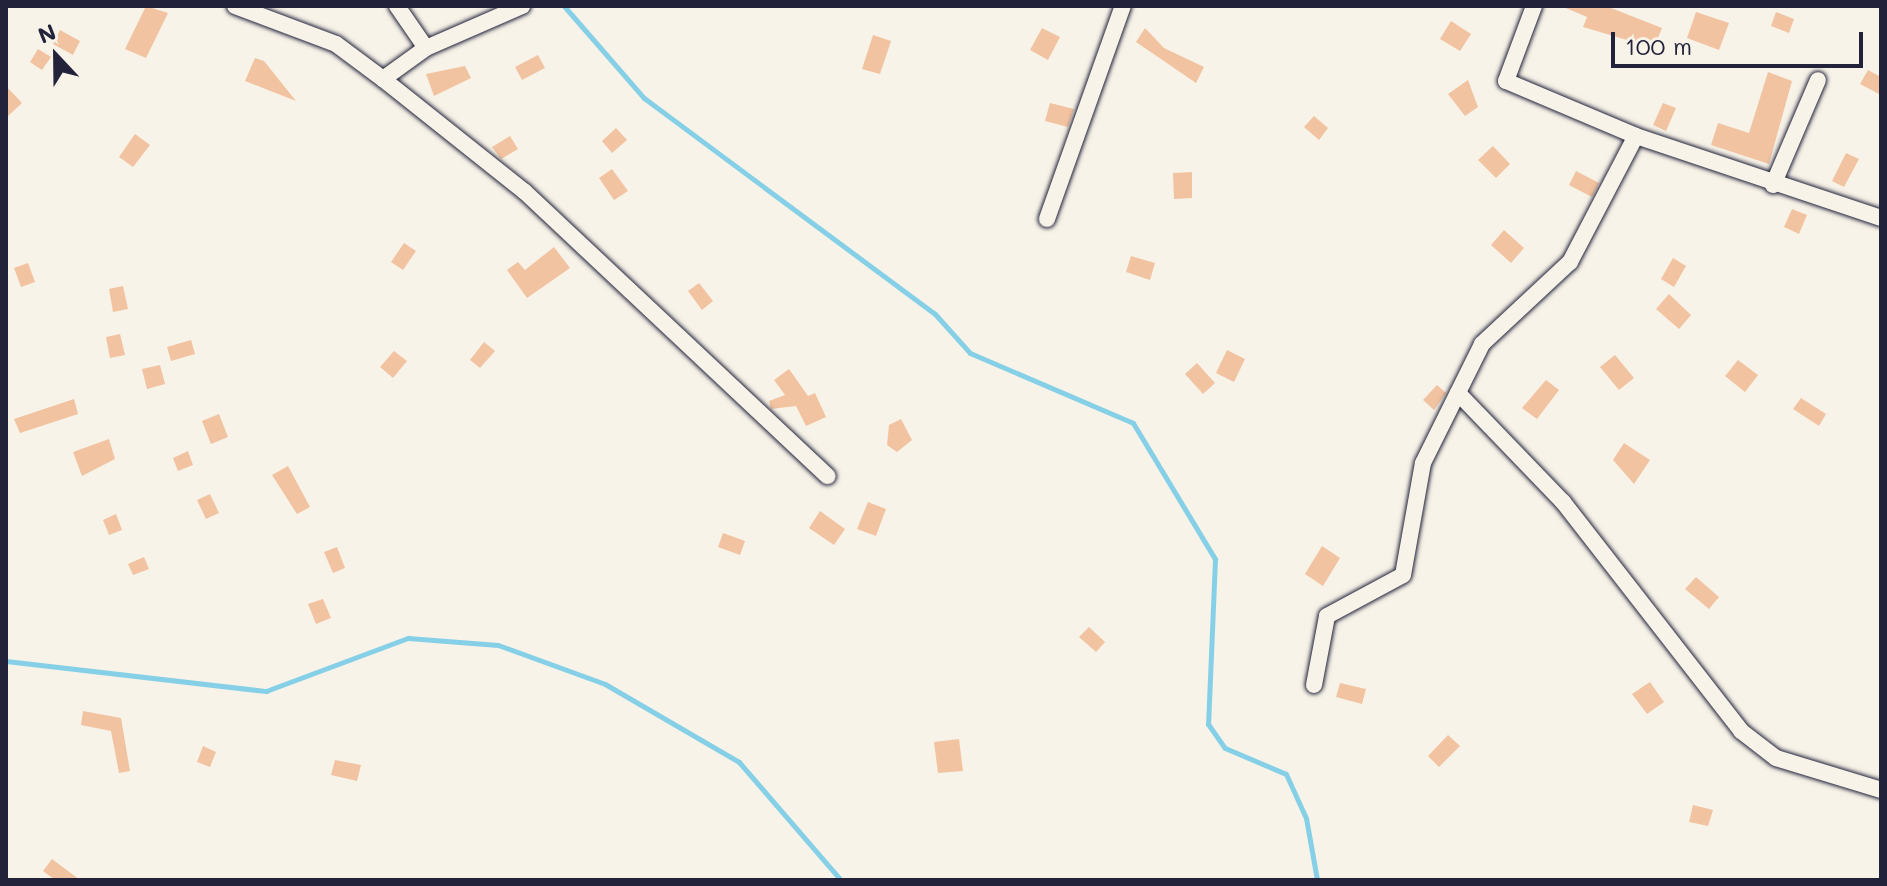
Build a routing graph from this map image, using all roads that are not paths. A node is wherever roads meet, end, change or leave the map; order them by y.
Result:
1 (235, 6) edge
2 (397, 6) edge
3 (522, 6) edge
4 (1123, 6) edge
5 (1534, 6) edge
6 (426, 48) junction
7 (383, 79) junction
8 (1818, 80) dead end
9 (1636, 136) junction
10 (1773, 185) junction
11 (1881, 218) edge
12 (1047, 219) dead end
13 (1458, 393) junction
14 (827, 476) dead end
15 (1314, 685) dead end
16 (1881, 790) edge

1 - 7 street
2 - 6 street
3 - 6 street
4 - 12 street
5 - 9 street
6 - 7 street
7 - 14 street
8 - 10 street
9 - 10 street
9 - 13 street
10 - 11 street
13 - 15 street
13 - 16 street

